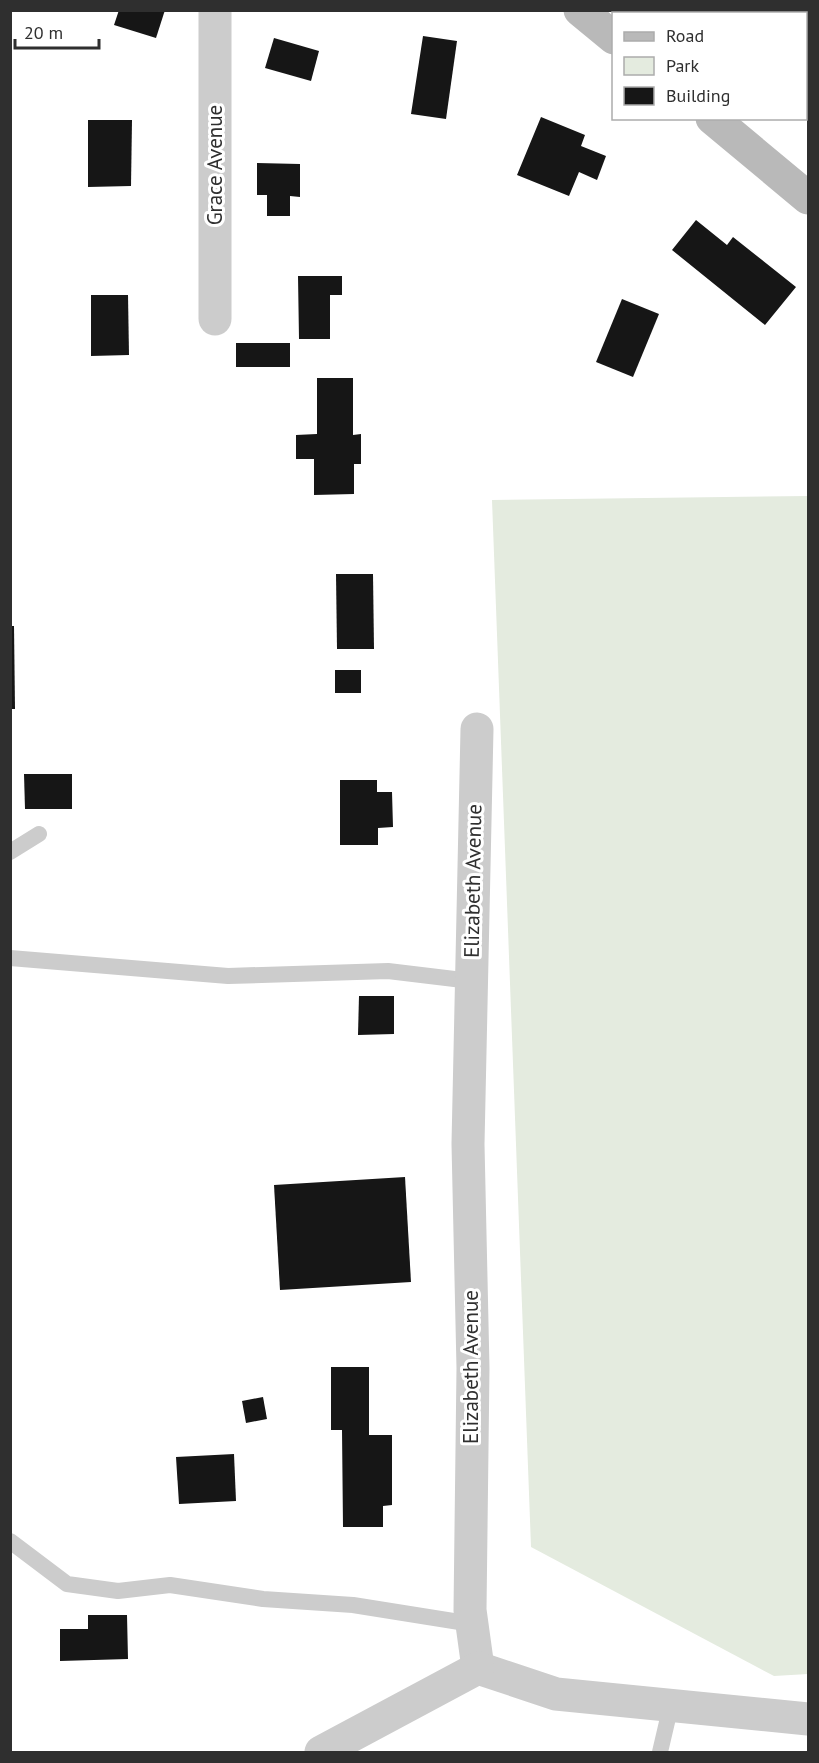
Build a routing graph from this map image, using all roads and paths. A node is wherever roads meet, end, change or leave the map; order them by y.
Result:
1 (215, 10) edge
2 (580, 10) edge
3 (612, 36) edge
4 (714, 120) edge
5 (808, 198) edge
6 (216, 319) dead end
7 (477, 729) dead end
8 (39, 834) dead end
9 (10, 852) edge
10 (10, 958) edge
11 (471, 981) junction
12 (10, 1541) edge
13 (472, 1624) junction
14 (478, 1668) junction
15 (671, 1705) junction
16 (808, 1719) edge
17 (321, 1752) edge
18 (660, 1752) edge

1 - 6 street, Grace Avenue
2 - 3 street
4 - 5 street
7 - 11 street, Elizabeth Avenue
8 - 9 lane
10 - 11 lane
11 - 13 street, Elizabeth Avenue
12 - 13 lane
13 - 14 street, Elizabeth Avenue
14 - 15 street
14 - 17 street
15 - 16 street
15 - 18 lane

